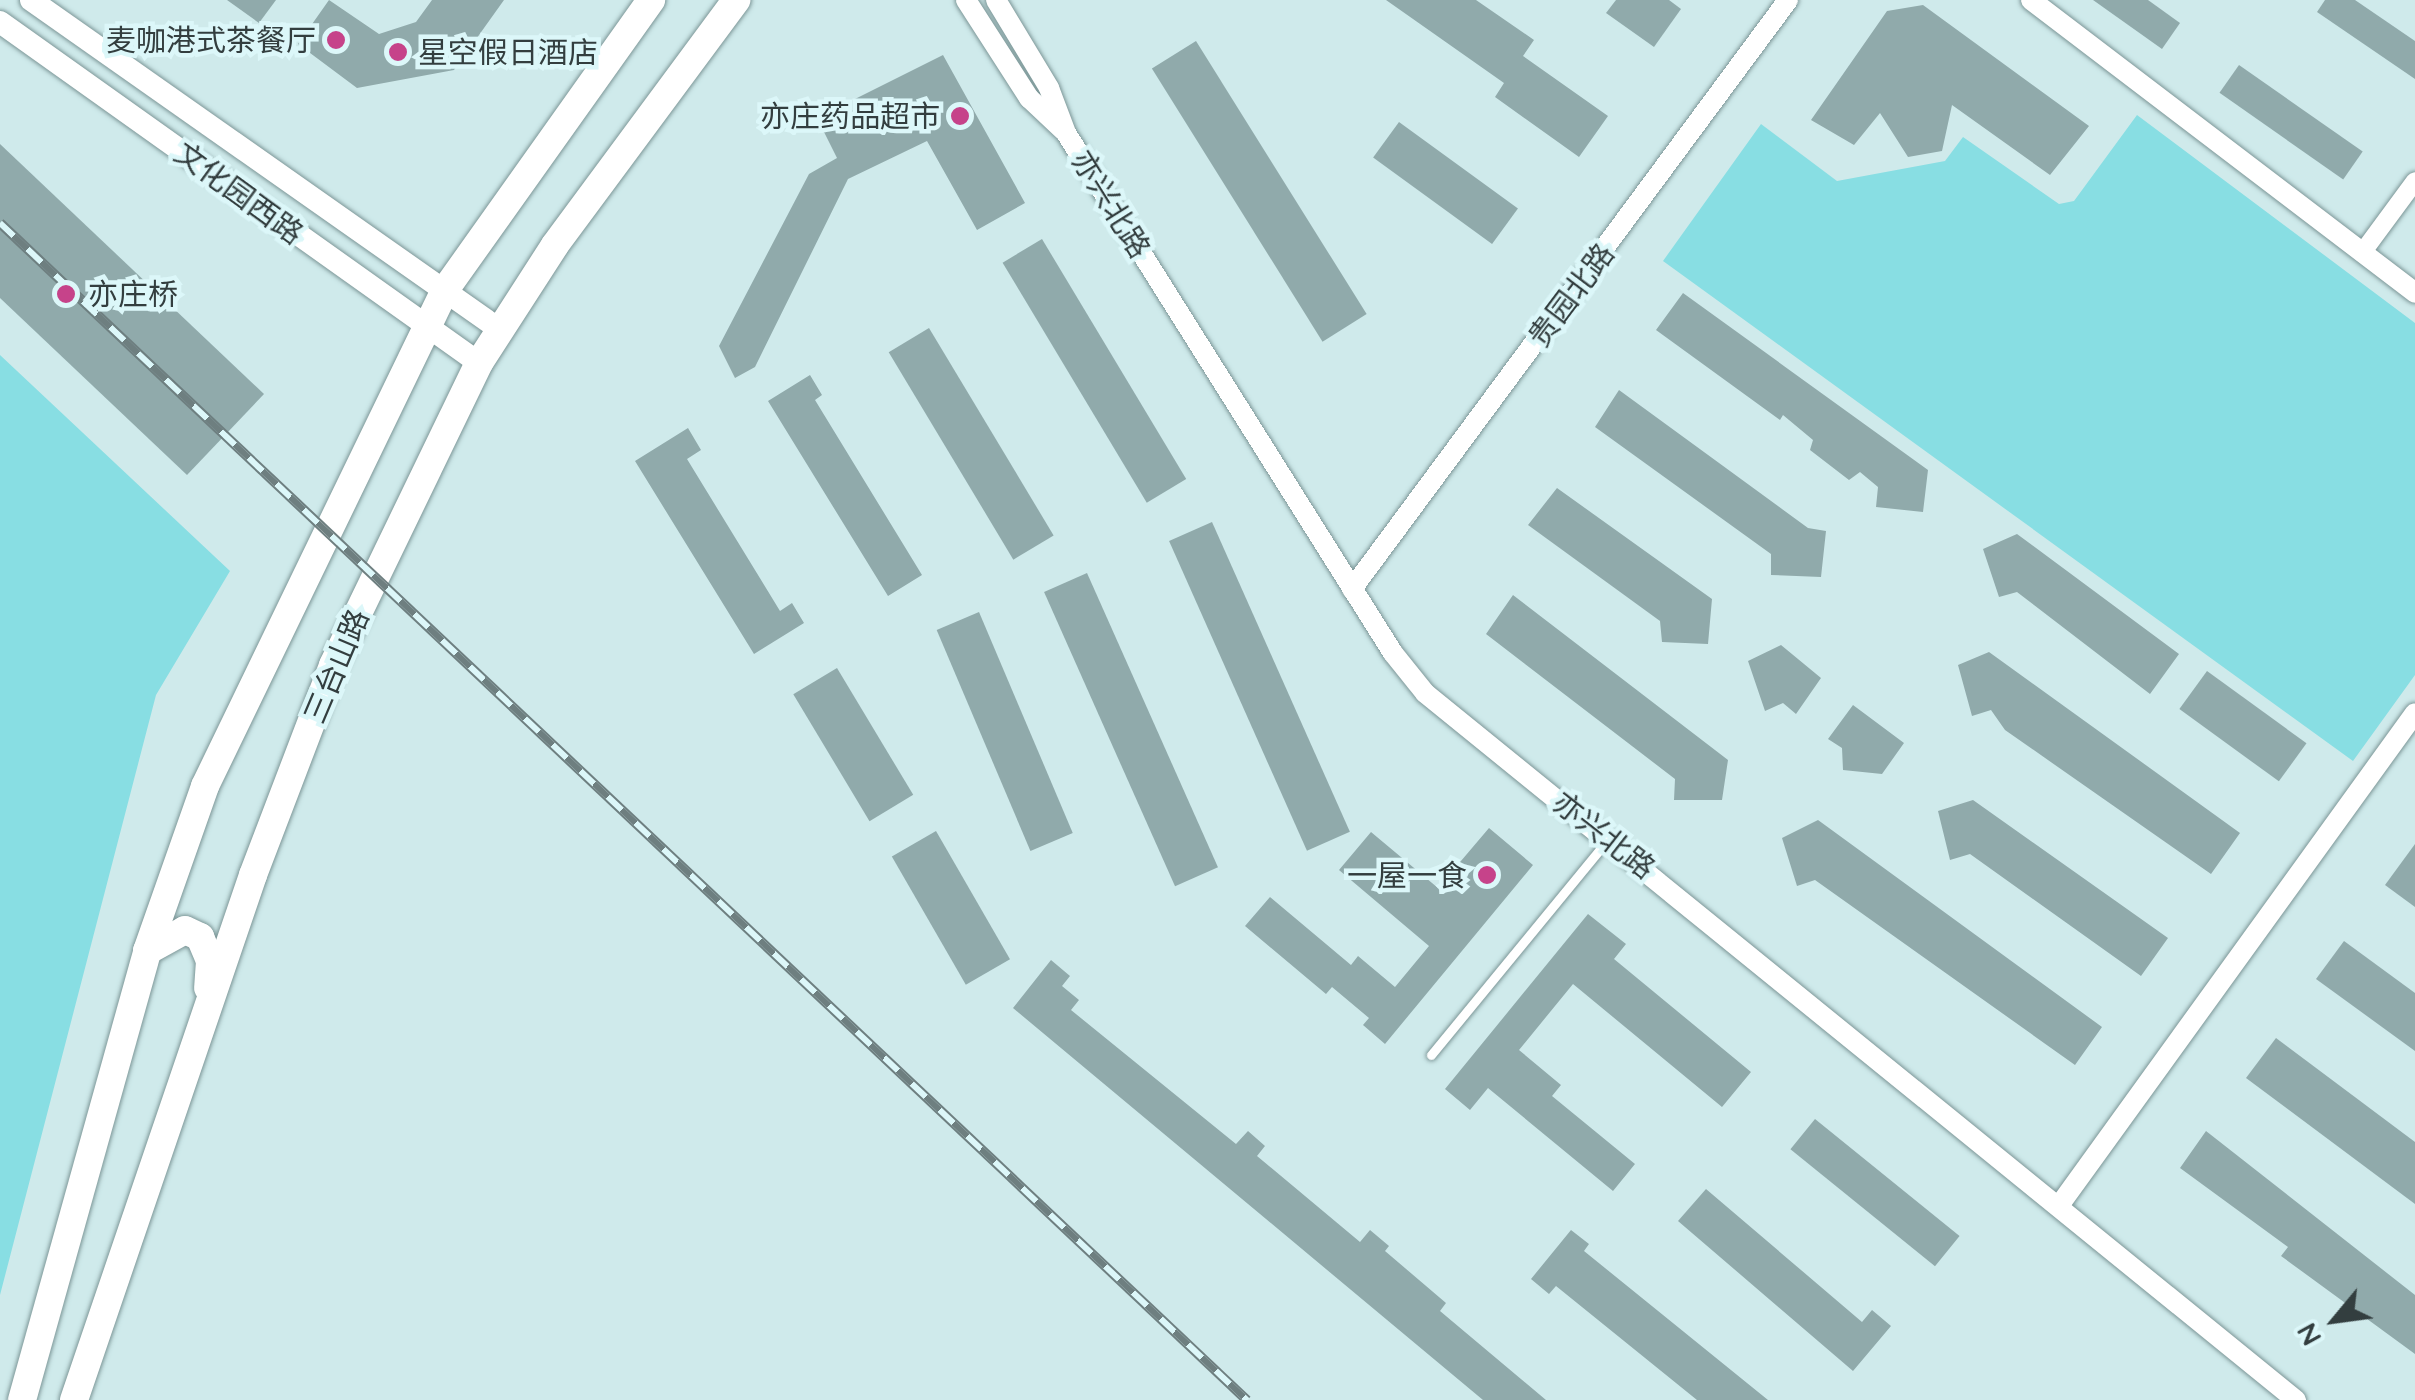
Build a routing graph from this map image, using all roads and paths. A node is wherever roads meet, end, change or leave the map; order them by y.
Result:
1 (31, 0) edge
2 (652, 0) edge
3 (736, 0) edge
4 (966, 0) edge
5 (996, 0) edge
6 (1788, 0) edge
7 (2031, 0) edge
8 (0, 22) edge
9 (1066, 133) junction
10 (2415, 180) edge
11 (2362, 252) junction
12 (445, 290) junction
13 (2415, 293) edge
14 (426, 326) junction
15 (499, 329) junction
16 (478, 363) junction
17 (1352, 588) junction
18 (2415, 712) edge
19 (1609, 838) junction
20 (147, 951) junction
21 (207, 1015) junction
22 (1430, 1054) dead end
23 (2060, 1203) junction
24 (22, 1400) edge
25 (74, 1400) edge
26 (2296, 1400) edge

1 - 12 main road, 文化园西路
2 - 12 main road
3 - 15 main road, 三台山路
4 - 9 street, 亦兴北路
5 - 9 street, 亦兴北路
6 - 17 street, 贵园北路
7 - 11 street
8 - 14 main road, 文化园西路
9 - 17 street, 亦兴北路
10 - 11 street
11 - 13 street
12 - 14 main road
12 - 15 main road, 文化园西路
14 - 16 main road, 文化园西路
14 - 20 main road
15 - 16 main road, 三台山路
16 - 21 main road, 三台山路
17 - 19 street, 亦兴北路
18 - 23 street
19 - 22 lane
19 - 23 street, 亦兴北路
20 - 21 main road
20 - 24 main road
21 - 25 main road, 三台山路
23 - 26 street, 亦兴北路

